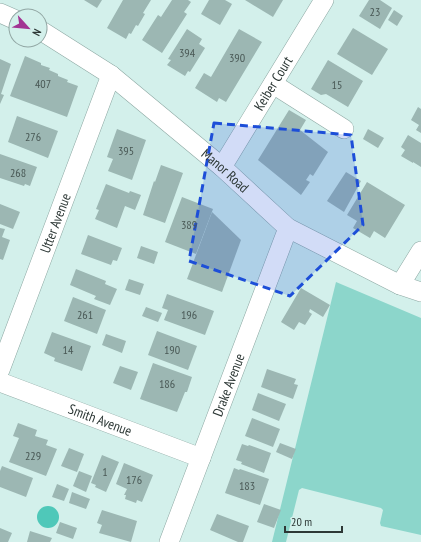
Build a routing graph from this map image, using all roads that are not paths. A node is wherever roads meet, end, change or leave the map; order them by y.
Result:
1 (324, 0) edge
2 (48, 35) edge
3 (111, 75) junction
4 (273, 84) junction
5 (344, 129) dead end
6 (222, 167) junction
7 (288, 228) junction
8 (421, 251) edge
9 (400, 285) junction
10 (421, 292) edge
11 (0, 370) edge
12 (0, 382) edge
13 (201, 458) junction
14 (169, 542) edge

1 - 4 street, Keiber Court
2 - 3 street, Manor Road
3 - 6 street, Manor Road
3 - 11 street, Utter Avenue
4 - 5 street
4 - 6 street, Keiber Court
6 - 7 street, Manor Road
7 - 9 street, Manor Road
7 - 13 street, Drake Avenue
8 - 9 street
9 - 10 street, Manor Road
12 - 13 street, Smith Avenue
13 - 14 street, Drake Avenue

